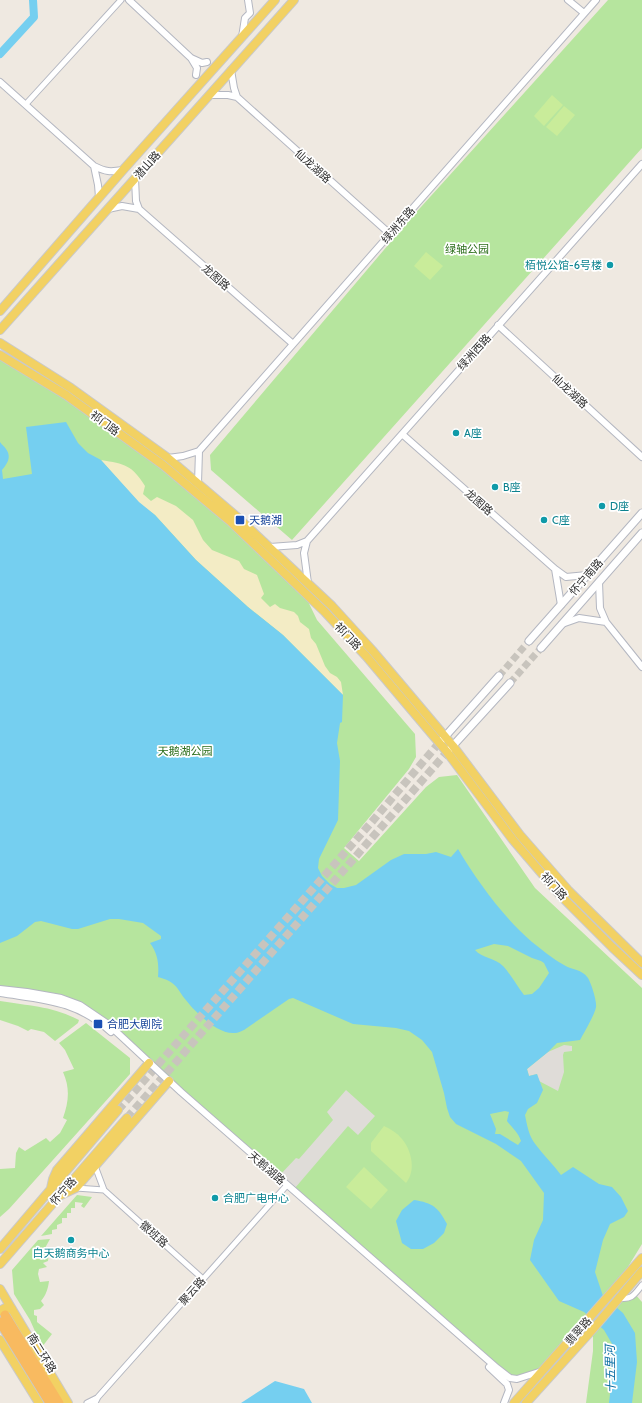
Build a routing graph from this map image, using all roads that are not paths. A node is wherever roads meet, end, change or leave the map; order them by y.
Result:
1 (121, 0) edge
2 (129, 0) edge
3 (248, 0) edge
4 (275, 0) edge
5 (294, 0) edge
6 (568, 0) edge
7 (596, 0) edge
8 (584, 14) junction
9 (242, 37) junction
10 (191, 58) junction
11 (207, 62) dead end
12 (231, 70) junction
13 (196, 75) dead end
14 (0, 82) edge
15 (210, 95) junction
16 (237, 98) junction
17 (26, 104) junction
18 (642, 164) edge
19 (94, 166) junction
20 (123, 170) junction
21 (135, 178) junction
22 (99, 197) junction
23 (139, 209) junction
24 (106, 210) junction
25 (390, 234) junction
26 (0, 310) edge
27 (498, 325) junction
28 (0, 330) edge
29 (0, 343) edge
30 (293, 344) junction
31 (0, 355) edge
32 (402, 434) junction
33 (199, 451) junction
34 (642, 457) edge
35 (168, 458) junction
36 (198, 483) junction
37 (642, 513) edge
38 (642, 533) edge
39 (307, 541) junction
40 (270, 547) junction
41 (555, 569) junction
42 (587, 575) junction
43 (599, 582) junction
44 (308, 583) junction
45 (561, 605) junction
46 (606, 622) junction
47 (562, 624) junction
48 (529, 641) tunnel mouth
49 (541, 648) tunnel mouth
50 (642, 667) edge
51 (499, 676) tunnel mouth
52 (510, 683) tunnel mouth
53 (442, 740) junction
54 (453, 746) junction
55 (447, 752) junction
56 (630, 952) junction
57 (642, 957) edge
58 (642, 963) edge
59 (642, 975) edge
60 (0, 989) edge
61 (0, 993) edge
62 (148, 1064) junction
63 (168, 1082) junction
64 (118, 1110) tunnel mouth
65 (127, 1118) tunnel mouth
66 (96, 1166) junction
67 (286, 1186) junction
68 (51, 1188) junction
69 (76, 1188) junction
70 (104, 1190) junction
71 (58, 1196) junction
72 (0, 1249) edge
73 (642, 1258) edge
74 (0, 1264) edge
75 (642, 1271) edge
76 (203, 1279) junction
77 (642, 1285) edge
78 (0, 1289) edge
79 (619, 1298) junction
80 (12, 1309) junction
81 (2, 1316) edge
82 (0, 1340) edge
83 (542, 1371) junction
84 (98, 1397) junction
85 (39, 1403) edge
86 (50, 1403) edge
87 (66, 1403) edge
88 (87, 1403) edge
89 (95, 1403) edge
90 (504, 1403) edge
91 (514, 1403) edge
92 (526, 1403) edge

1 - 17 street
2 - 10 street
3 - 9 street
4 - 9 main road, 潜山路
5 - 12 main road, 潜山路
6 - 8 street
7 - 8 street, 绿洲东路
8 - 25 street, 绿洲东路
9 - 20 main road, 潜山路
10 - 11 street
10 - 13 street
12 - 15 main road, 潜山路
12 - 16 street
14 - 17 street
15 - 16 street
15 - 21 main road, 潜山路
16 - 25 street, 仙龙湖路
17 - 19 street
18 - 27 street, 绿洲西路
19 - 20 street
19 - 22 street
20 - 22 main road, 潜山路
21 - 23 street
21 - 24 main road, 潜山路
22 - 26 main road, 潜山路
23 - 24 street
23 - 30 street, 龙图路
24 - 28 main road, 潜山路
25 - 30 street, 绿洲东路
27 - 32 street, 绿洲西路
27 - 34 street, 仙龙湖路
29 - 35 main road, 祁门路
30 - 33 street, 绿洲东路
31 - 53 main road, 祁门路
32 - 39 street, 绿洲西路
32 - 41 street, 龙图路
33 - 35 street
33 - 36 street
35 - 36 main road, 祁门路
36 - 40 main road, 祁门路
37 - 42 main road, 怀宁南路
38 - 43 main road, 怀宁南路
39 - 40 street
39 - 44 street
40 - 44 main road, 祁门路
41 - 42 street, 龙图路
41 - 45 street
42 - 45 main road, 怀宁南路
43 - 46 street
43 - 47 main road, 怀宁南路
44 - 53 main road, 祁门路
45 - 48 main road, 怀宁南路
46 - 47 street
46 - 50 street
47 - 49 main road, 怀宁南路
51 - 53 main road
52 - 54 main road
53 - 54 main road, 祁门路
53 - 55 main road, 祁门路
54 - 55 main road
54 - 56 main road, 祁门路
55 - 59 main road, 祁门路
56 - 57 street
56 - 58 main road, 祁门路
60 - 62 street, 天鹅湖路
61 - 62 street, 天鹅湖路
62 - 63 street, 天鹅湖路
62 - 68 main road
63 - 66 main road
63 - 67 street, 天鹅湖路
64 - 68 main road, 怀宁路
65 - 71 main road, 怀宁路
66 - 69 main road
66 - 70 street, 徽班路
67 - 76 street, 聚云路
67 - 83 street, 天鹅湖路
67 - 90 street, 天鹅湖路
68 - 72 main road, 怀宁路
69 - 70 street
69 - 71 main road
70 - 76 street, 徽班路
71 - 74 main road, 怀宁路
73 - 83 main road, 翡翠路
75 - 79 main road, 翡翠路
76 - 84 street, 聚云路
77 - 79 street
78 - 80 main road
79 - 92 main road, 翡翠路
80 - 81 main road
80 - 87 main road
81 - 86 highway, 南二环路
81 - 87 highway, 南二环路
82 - 85 main road
83 - 91 main road, 翡翠路
84 - 88 street, 聚云路
84 - 89 street, 聚云路

